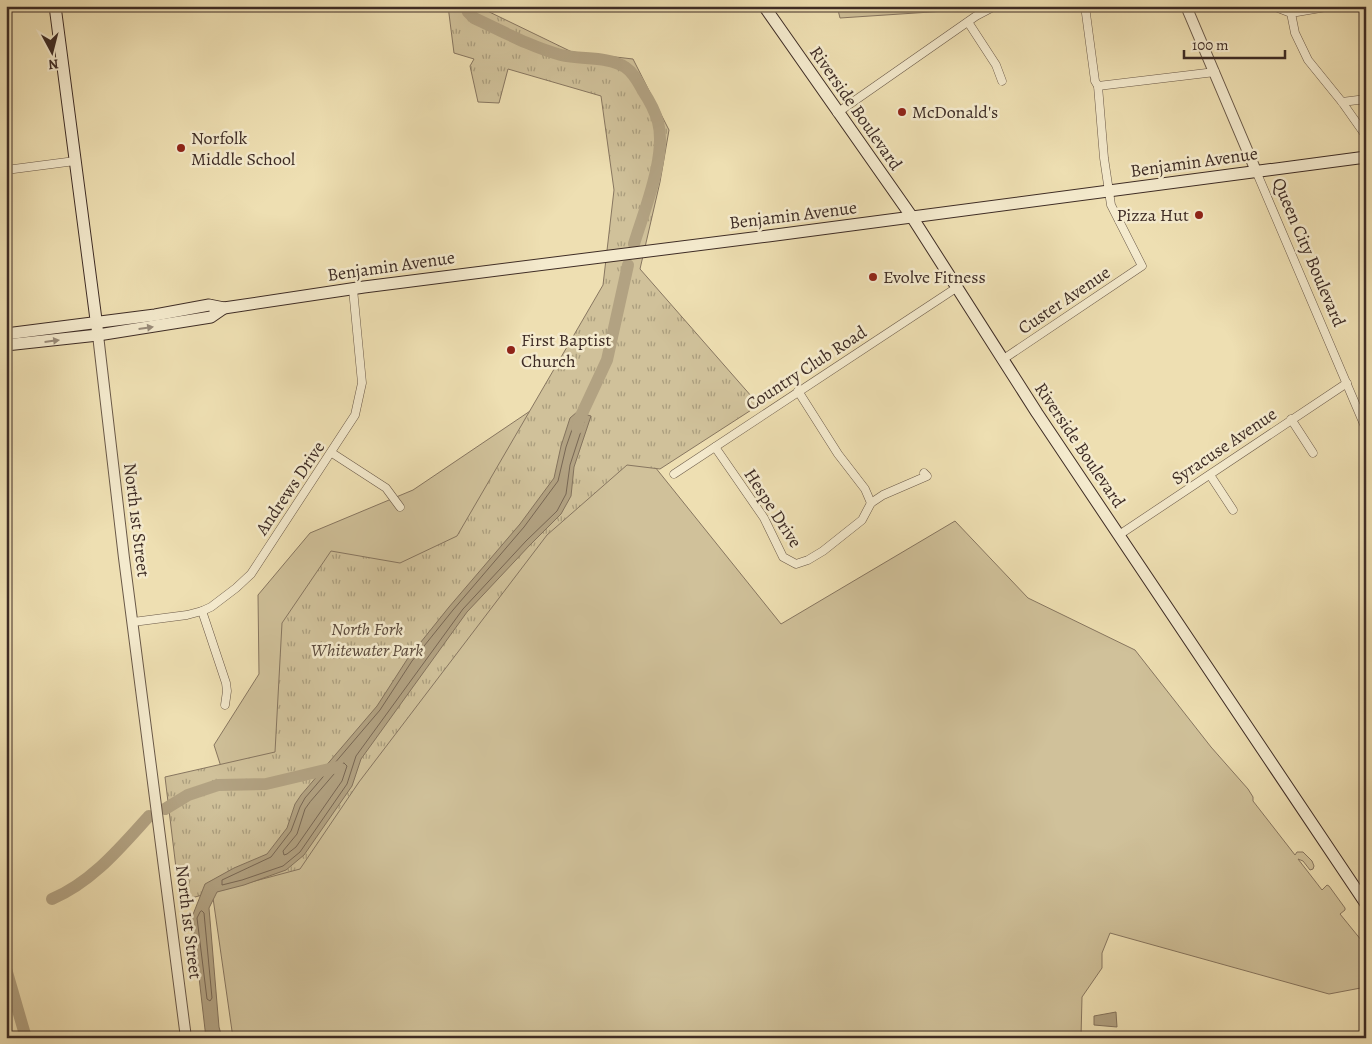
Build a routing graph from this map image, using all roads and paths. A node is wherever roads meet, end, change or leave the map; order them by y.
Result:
1 (55, 6) edge
2 (764, 6) edge
3 (995, 6) edge
4 (1085, 6) edge
5 (1186, 6) edge
6 (1272, 6) edge
7 (1332, 6) edge
8 (1290, 10) edge
9 (968, 22) junction
10 (1215, 72) junction
11 (1002, 81) dead end
12 (1098, 86) junction
13 (1366, 99) edge
14 (1342, 102) junction
15 (837, 113) junction
16 (1366, 136) edge
17 (1366, 157) edge
18 (75, 161) junction
19 (6, 170) edge
20 (1256, 171) junction
21 (1109, 191) junction
22 (912, 218) junction
23 (956, 288) junction
24 (353, 289) junction
25 (224, 308) junction
26 (96, 322) junction
27 (6, 334) edge
28 (98, 335) junction
29 (6, 346) edge
30 (1002, 360) junction
31 (1347, 383) junction
32 (798, 391) junction
33 (1291, 419) junction
34 (1366, 429) edge
35 (715, 447) junction
36 (332, 453) junction
37 (1312, 453) dead end
38 (924, 472) dead end
39 (674, 474) dead end
40 (1210, 475) junction
41 (871, 503) junction
42 (400, 507) dead end
43 (1233, 510) dead end
44 (1119, 535) junction
45 (202, 611) junction
46 (133, 622) junction
47 (225, 705) dead end
48 (1366, 904) edge
49 (186, 1038) edge

1 - 18 main road, North 1st Street
2 - 15 main road, Riverside Boulevard
3 - 9 street
4 - 12 street
5 - 10 street, Queen City Boulevard
6 - 8 street
7 - 8 street
8 - 14 street
9 - 11 street
9 - 15 street
10 - 12 street
10 - 20 street, Queen City Boulevard
12 - 21 street
13 - 14 street
14 - 16 street
15 - 22 main road, Riverside Boulevard
17 - 20 main road, Benjamin Avenue
18 - 19 street
18 - 26 main road, North 1st Street
20 - 21 main road, Benjamin Avenue
20 - 31 street, Queen City Boulevard
21 - 22 main road, Benjamin Avenue
21 - 30 street, Custer Avenue
22 - 23 main road, Riverside Boulevard
22 - 24 main road, Benjamin Avenue
23 - 30 main road, Riverside Boulevard
23 - 32 street, Country Club Road
24 - 25 main road, Benjamin Avenue
24 - 36 street, Andrews Drive
25 - 26 main road, Benjamin Avenue
28 -> 25 main road, Benjamin Avenue
26 - 27 main road, Benjamin Avenue
26 - 28 main road, North 1st Street
29 -> 28 main road, Benjamin Avenue
28 - 46 street, North 1st Street
30 - 44 main road, Riverside Boulevard
31 - 33 street, Syracuse Avenue
31 - 34 street, Queen City Boulevard
32 - 35 street, Country Club Road
32 - 41 street
33 - 37 street
33 - 40 street, Syracuse Avenue
35 - 39 street, Country Club Road
35 - 41 street, Hespe Drive
36 - 42 street
36 - 45 street, Andrews Drive
38 - 41 street
40 - 43 street
40 - 44 street, Syracuse Avenue
44 - 48 main road, Riverside Boulevard
45 - 46 street, Andrews Drive
45 - 47 street
46 - 49 street, North 1st Street

